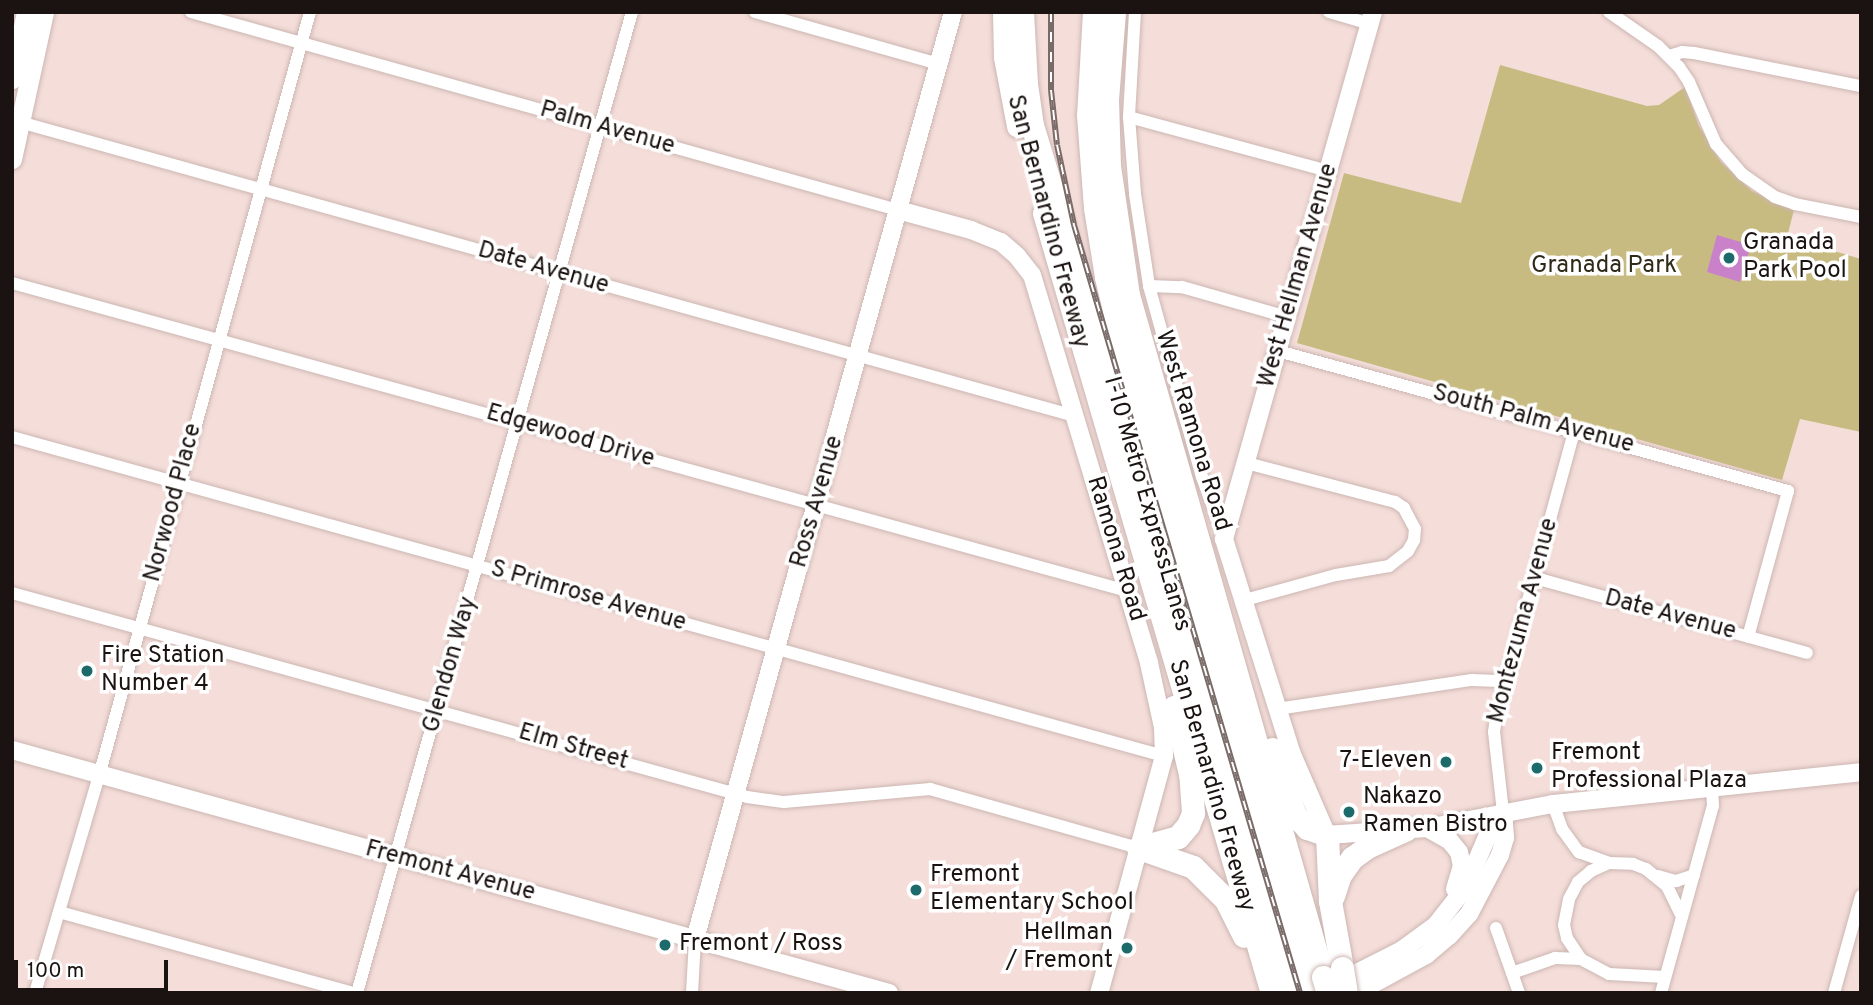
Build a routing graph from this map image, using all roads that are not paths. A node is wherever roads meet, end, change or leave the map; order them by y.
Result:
1 (26, 12) edge
2 (44, 12) edge
3 (191, 12) edge
4 (310, 12) edge
5 (632, 12) edge
6 (755, 12) edge
7 (953, 12) edge
8 (1004, 12) edge
9 (1022, 12) edge
10 (1094, 12) edge
11 (1114, 12) edge
12 (1135, 12) edge
13 (1329, 12) edge
14 (1609, 12) edge
15 (1371, 18) edge
16 (301, 43) junction
17 (1669, 56) junction
18 (939, 64) junction
19 (12, 79) edge
20 (1861, 86) edge
21 (1088, 115) junction
22 (1129, 117) junction
23 (16, 121) edge
24 (600, 128) junction
25 (12, 159) edge
26 (1109, 166) junction
27 (1328, 171) junction
28 (261, 190) junction
29 (898, 210) junction
30 (1861, 217) edge
31 (1017, 256) joint
32 (559, 273) junction
33 (12, 283) edge
34 (1149, 286) junction
35 (1287, 317) junction
36 (219, 339) junction
37 (1278, 351) junction
38 (858, 356) junction
39 (1075, 416) junction
40 (518, 422) junction
41 (1574, 431) junction
42 (12, 437) edge
43 (1247, 463) junction
44 (179, 484) junction
45 (817, 505) junction
46 (1192, 521) junction
47 (1224, 539) junction
48 (478, 567) junction
49 (1535, 578) junction
50 (1127, 591) junction
51 (12, 593) edge
52 (1245, 600) junction
53 (139, 628) junction
54 (1748, 637) junction
55 (1170, 646) junction
56 (777, 650) junction
57 (1807, 653) dead end
58 (1505, 681) junction
59 (1276, 709) junction
60 (438, 711) junction
61 (12, 750) edge
62 (1164, 756) junction
63 (1861, 772) edge
64 (99, 776) junction
65 (1266, 778) junction
66 (1713, 786) junction
67 (736, 793) junction
68 (1553, 804) junction
69 (1503, 812) junction
70 (1416, 830) junction
71 (1327, 835) junction
72 (1138, 848) junction
73 (1267, 848) junction
74 (1579, 852) junction
75 (397, 858) junction
76 (1609, 863) junction
77 (1694, 875) junction
78 (1656, 876) junction
79 (1578, 882) junction
80 (1861, 896) edge
81 (1331, 909) junction
82 (59, 912) junction
83 (1682, 917) junction
84 (1436, 925) junction
85 (1496, 928) dead end
86 (1566, 938) junction
87 (695, 939) junction
88 (1555, 958) junction
89 (1581, 959) junction
90 (1512, 973) junction
91 (1635, 975) junction
92 (1665, 977) junction
93 (846, 987) edge
94 (1307, 987) edge
95 (35, 993) edge
96 (356, 993) edge
97 (692, 993) edge
98 (889, 993) edge
99 (1099, 993) edge
100 (1346, 993) edge
101 (1356, 993) edge
102 (1519, 993) edge
103 (1659, 993) edge
104 (1834, 993) edge

1 - 19 main road
2 - 23 main road
3 - 16 street, Palm Avenue
4 - 16 street, Norwood Place
5 - 24 street, Glendon Way
6 - 18 street
7 - 18 street, Ross Avenue
8 - 55 highway, San Bernardino Freeway
9 - 94 highway, I-10 Metro ExpressLanes
10 - 21 highway, I-10 Metro ExpressLanes
11 - 26 highway
12 - 22 street, West Ramona Road
13 - 15 street
14 - 17 street
15 - 27 street, West Hellman Avenue
16 - 24 street, Palm Avenue
16 - 28 street, Norwood Place
17 - 20 street
17 - 30 street
18 - 29 street, Ross Avenue
21 - 26 highway
21 - 73 highway, I-10 Metro ExpressLanes
22 - 27 street
22 - 34 street, West Ramona Road
23 - 25 main road
23 - 28 street, Date Avenue
24 - 29 street, Palm Avenue
24 - 32 street, Glendon Way
26 - 46 highway
27 - 35 street, West Hellman Avenue
28 - 32 street, Date Avenue
28 - 36 street, Norwood Place
29 - 31 street, Palm Avenue
29 - 38 street, Ross Avenue
31 - 39 street, Ramona Road
32 - 38 street, Date Avenue
32 - 40 street, Glendon Way
33 - 36 street, Edgewood Drive
34 - 35 street
34 - 47 street, West Ramona Road
35 - 37 street, West Hellman Avenue
36 - 40 street, Edgewood Drive
36 - 44 street, Norwood Place
37 - 41 street, South Palm Avenue
37 - 43 street, West Hellman Avenue
38 - 39 street, Date Avenue
38 - 45 street, Ross Avenue
39 - 50 street, Ramona Road
40 - 45 street, Edgewood Drive
40 - 48 street, Glendon Way
41 - 49 street, Montezuma Avenue
41 - 54 street, South Palm Avenue
42 - 44 street, S Primrose Avenue
43 - 47 street, West Hellman Avenue
43 - 52 street
44 - 48 street, S Primrose Avenue
44 - 53 street, Norwood Place
45 - 50 street, Edgewood Drive
45 - 56 street, Ross Avenue
46 - 65 highway
46 - 71 highway
47 - 52 street, West Ramona Road
48 - 56 street, S Primrose Avenue
48 - 60 street, Glendon Way
49 - 54 street, Date Avenue
49 - 58 street, Montezuma Avenue
50 - 62 street, Ramona Road
51 - 53 street, Elm Street
52 - 59 street, West Ramona Road
53 - 60 street, Elm Street
53 - 64 street, Norwood Place
54 - 57 street, Date Avenue
55 - 72 highway
55 - 94 highway, San Bernardino Freeway
56 - 62 street, S Primrose Avenue
56 - 67 street, Ross Avenue
58 - 59 street
58 - 69 street, Montezuma Avenue
59 - 71 street, West Ramona Road
60 - 67 street, Elm Street
60 - 75 street, Glendon Way
61 - 64 street, Fremont Avenue
62 - 72 street, Ramona Road
63 - 66 street
64 - 75 street, Fremont Avenue
64 - 82 street, Norwood Place
65 - 73 highway
65 - 94 highway
66 - 68 street
66 - 77 street
67 - 72 street, Elm Street
67 - 87 street, Ross Avenue
68 - 69 street
68 - 74 street
69 - 70 street
69 - 84 street
69 - 101 street
70 - 71 street
70 - 81 highway
70 - 84 street
71 - 81 highway
72 - 94 highway
72 - 99 street
73 - 94 highway, I-10 Metro ExpressLanes
74 - 76 street
74 - 79 street
75 - 87 street, Fremont Avenue
75 - 96 street, Glendon Way
76 - 78 street
76 - 79 street
77 - 78 street
77 - 83 street
78 - 83 street
79 - 86 street
80 - 104 street
81 - 94 highway
82 - 95 street, Norwood Place
82 - 96 street
83 - 92 street
84 - 94 street
85 - 90 street
86 - 88 street
86 - 89 street
87 - 93 street, Fremont Avenue
87 - 97 street, Ross Avenue
88 - 89 street
88 - 90 street
89 - 91 street
90 - 102 street
91 - 92 street
91 - 103 street
92 - 103 street
93 - 98 street, Fremont Avenue
94 - 100 highway, bridge

